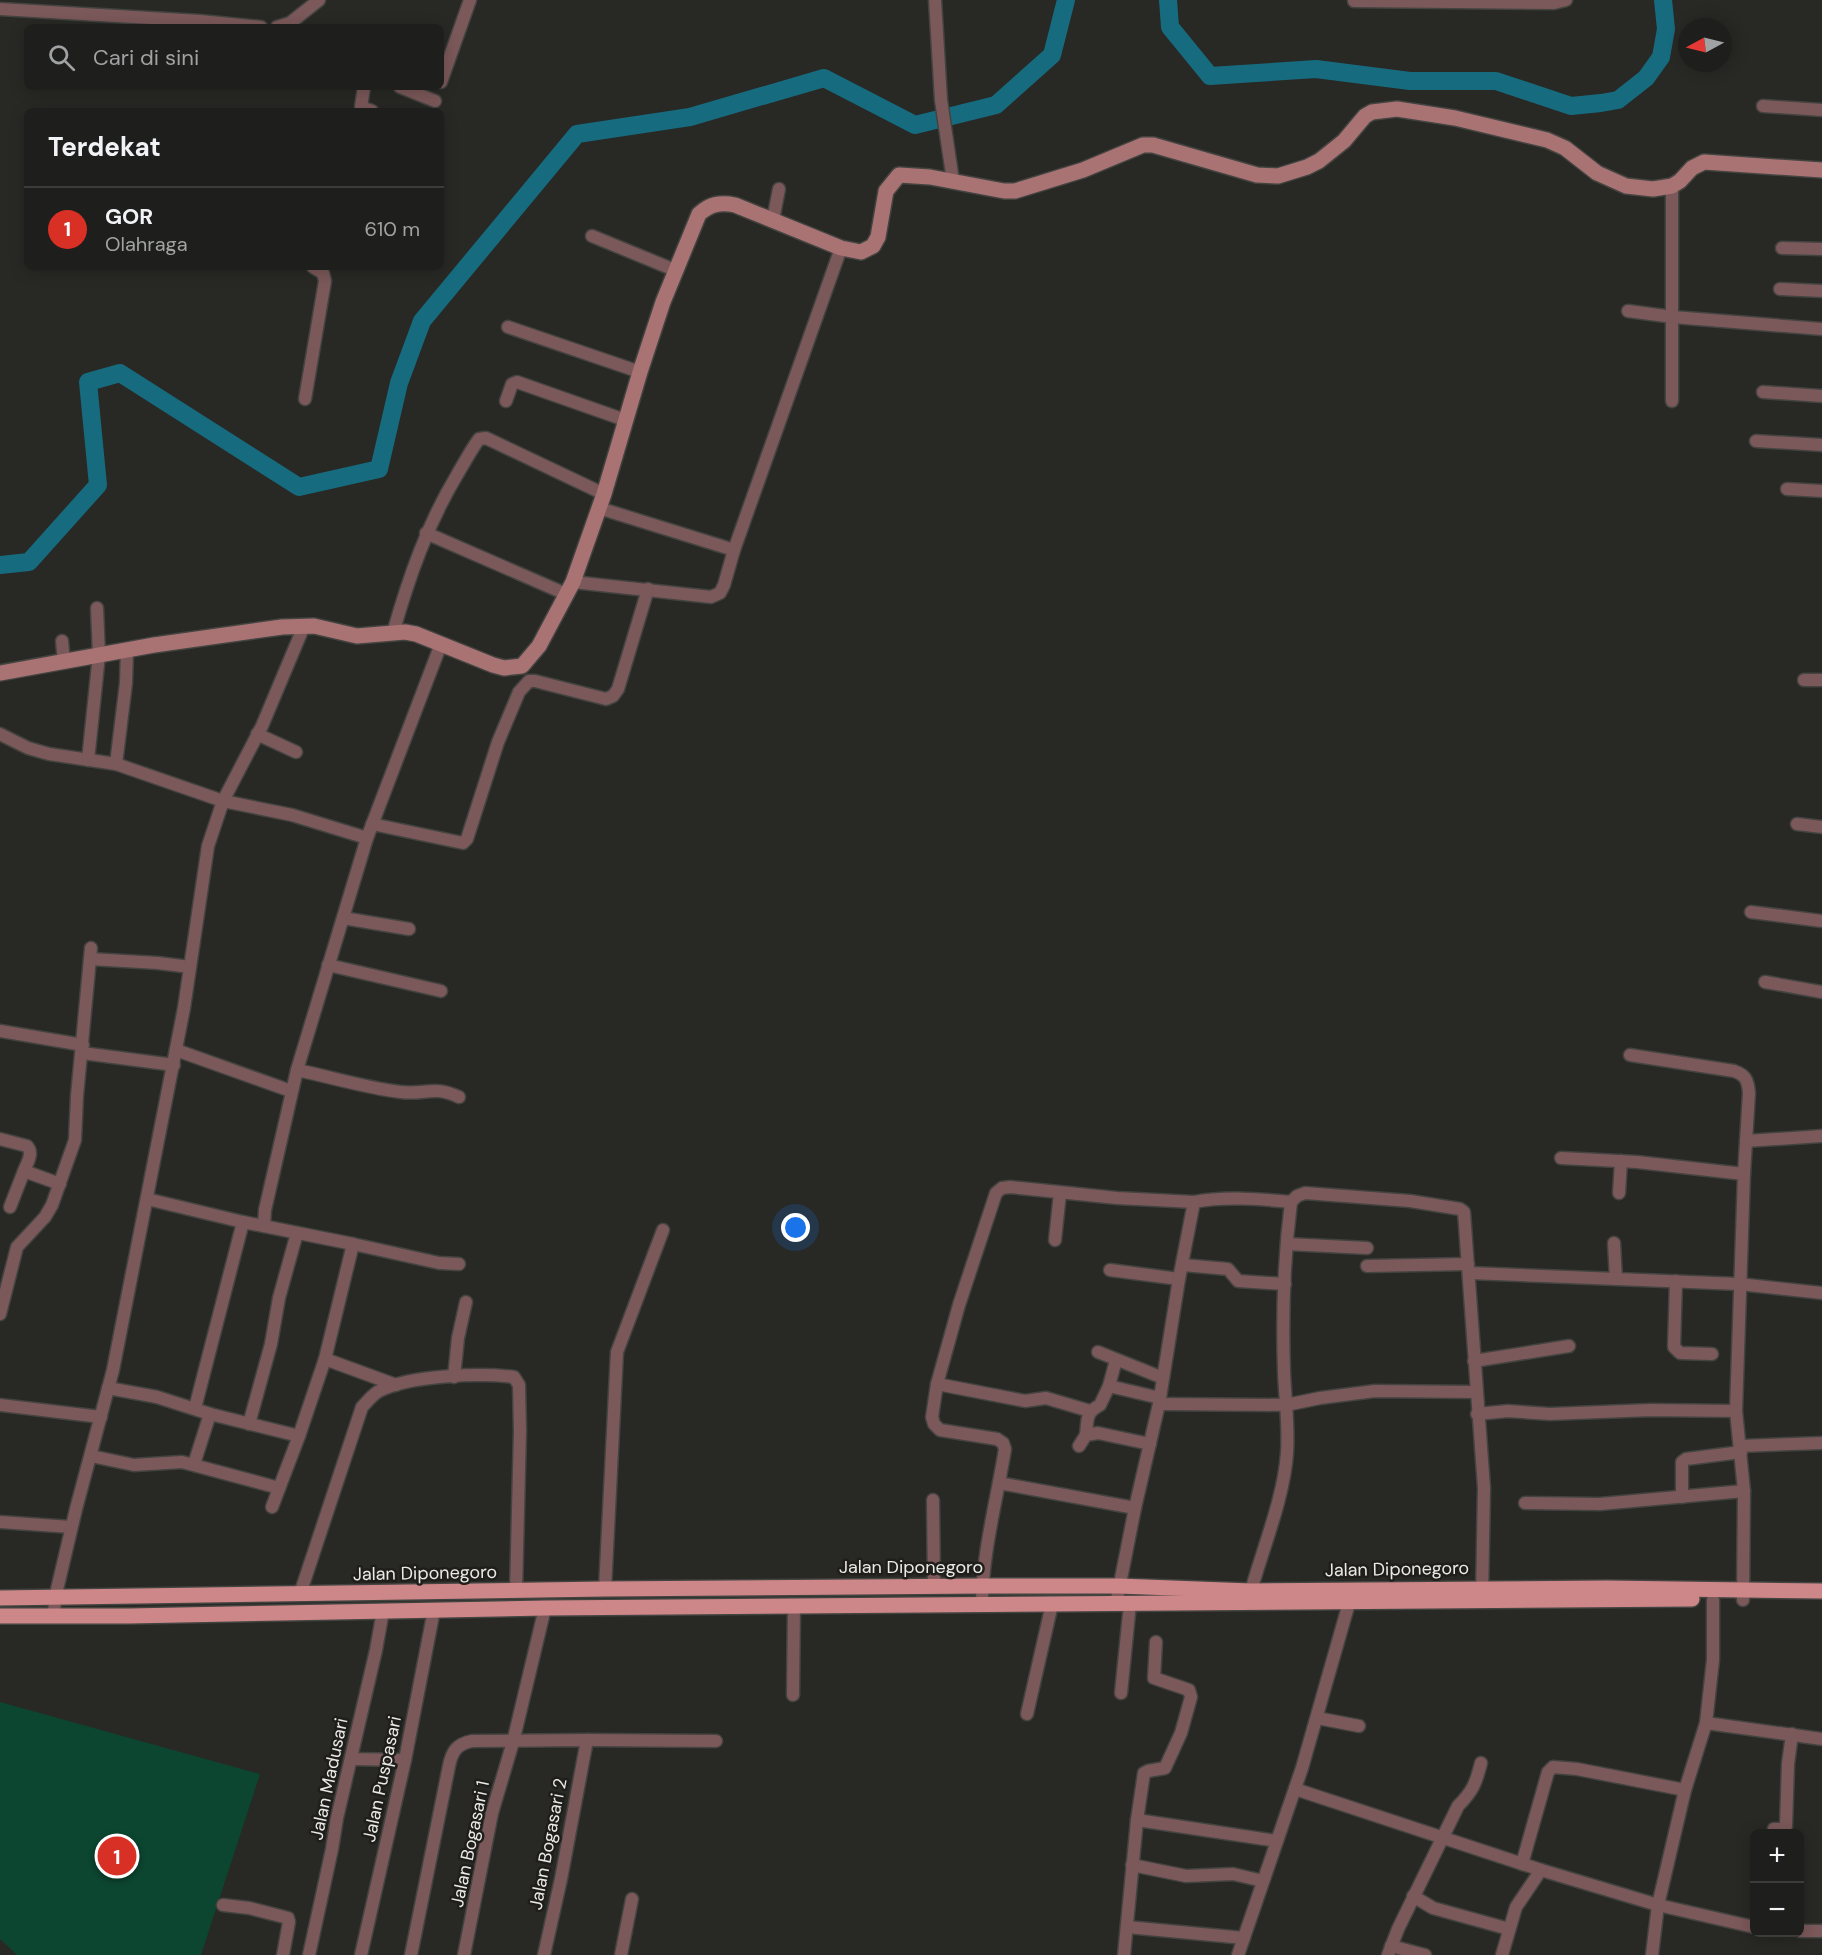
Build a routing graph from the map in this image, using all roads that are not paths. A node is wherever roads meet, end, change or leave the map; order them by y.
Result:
1 (320, 0) edge
2 (470, 0) edge
3 (934, 0) edge
4 (1353, 0) edge
5 (1566, 0) edge
6 (0, 9) edge
7 (230, 24) edge
8 (287, 24) edge
9 (444, 74) edge
10 (364, 90) edge
11 (405, 90) edge
12 (439, 90) edge
13 (433, 106) edge
14 (1763, 106) dead end
15 (364, 108) edge
16 (1822, 110) edge
17 (1822, 170) edge
18 (953, 182) junction
19 (1672, 186) junction
20 (779, 189) dead end
21 (773, 220) junction
22 (592, 236) dead end
23 (841, 248) junction
24 (1782, 248) dead end
25 (1822, 249) edge
26 (318, 270) edge
27 (676, 271) junction
28 (1780, 289) dead end
29 (1822, 291) edge
30 (1628, 311) dead end
31 (1673, 317) junction
32 (508, 327) dead end
33 (1822, 329) edge
34 (640, 372) junction
35 (1763, 392) dead end
36 (1822, 396) edge
37 (305, 399) dead end
38 (506, 401) dead end
39 (1672, 401) dead end
40 (626, 420) junction
41 (1756, 441) dead end
42 (1822, 445) edge
43 (1787, 489) dead end
44 (1822, 491) edge
45 (602, 501) junction
46 (426, 534) junction
47 (734, 550) junction
48 (569, 588) junction
49 (648, 589) junction
50 (97, 608) dead end
51 (304, 626) junction
52 (393, 633) junction
53 (62, 641) dead end
54 (441, 644) junction
55 (127, 650) junction
56 (99, 655) junction
57 (64, 662) junction
58 (522, 666) junction
59 (0, 674) edge
60 (1804, 680) dead end
61 (1822, 680) edge
62 (529, 681) junction
63 (0, 734) edge
64 (257, 734) junction
65 (296, 752) dead end
66 (88, 760) junction
67 (116, 764) junction
68 (223, 801) junction
69 (372, 824) junction
70 (1797, 824) dead end
71 (1822, 827) edge
72 (367, 838) junction
73 (1751, 912) dead end
74 (343, 918) junction
75 (1822, 921) edge
76 (409, 929) dead end
77 (328, 965) junction
78 (190, 967) junction
79 (1765, 982) dead end
80 (441, 991) dead end
81 (1822, 992) edge
82 (0, 1031) edge
83 (83, 1049) junction
84 (176, 1050) junction
85 (1630, 1054) dead end
86 (174, 1065) junction
87 (297, 1070) junction
88 (291, 1091) junction
89 (459, 1097) dead end
90 (1822, 1136) edge
91 (0, 1139) edge
92 (1746, 1141) junction
93 (1562, 1158) dead end
94 (1621, 1161) junction
95 (24, 1171) junction
96 (1744, 1174) junction
97 (60, 1184) junction
98 (1060, 1193) junction
99 (1619, 1193) dead end
100 (147, 1199) junction
101 (1194, 1202) junction
102 (1291, 1202) junction
103 (10, 1207) dead end
104 (243, 1222) junction
105 (264, 1226) junction
106 (663, 1230) dead end
107 (297, 1233) junction
108 (1055, 1240) dead end
109 (1614, 1243) dead end
110 (353, 1244) junction
111 (1287, 1244) junction
112 (1367, 1248) dead end
113 (459, 1264) dead end
114 (1183, 1265) junction
115 (1367, 1266) dead end
116 (1469, 1268) junction
117 (1110, 1270) dead end
118 (1616, 1279) junction
119 (1179, 1280) junction
120 (1676, 1281) junction
121 (4, 1282) edge
122 (1285, 1284) junction
123 (1739, 1284) junction
124 (1822, 1293) edge
125 (466, 1302) dead end
126 (0, 1314) edge
127 (1569, 1346) dead end
128 (1098, 1352) dead end
129 (1712, 1354) dead end
130 (325, 1359) junction
131 (1116, 1360) junction
132 (1474, 1361) junction
133 (454, 1377) junction
134 (1163, 1378) junction
135 (937, 1384) junction
136 (396, 1386) junction
137 (1109, 1386) junction
138 (108, 1388) junction
139 (1476, 1392) junction
140 (1160, 1401) junction
141 (0, 1404) edge
142 (1286, 1404) junction
143 (195, 1408) junction
144 (1090, 1411) junction
145 (1736, 1411) junction
146 (210, 1414) junction
147 (1477, 1414) junction
148 (101, 1417) junction
149 (249, 1424) junction
150 (299, 1436) junction
151 (1822, 1443) edge
152 (1150, 1444) junction
153 (1740, 1449) junction
154 (91, 1456) junction
155 (194, 1464) junction
156 (999, 1483) junction
157 (279, 1488) junction
158 (1744, 1491) junction
159 (1682, 1497) junction
160 (933, 1500) dead end
161 (1526, 1503) dead end
162 (272, 1507) dead end
163 (1135, 1508) junction
164 (0, 1522) edge
165 (71, 1527) junction
166 (934, 1586) junction
167 (982, 1586) junction
168 (1119, 1586) junction
169 (605, 1588) junction
170 (1251, 1590) junction
171 (516, 1591) junction
172 (1822, 1591) edge
173 (300, 1594) junction
174 (1482, 1594) junction
175 (1744, 1595) junction
176 (1351, 1596) junction
177 (0, 1598) edge
178 (55, 1598) junction
179 (1822, 1599) edge
180 (1713, 1600) junction
181 (1052, 1604) junction
182 (1123, 1604) junction
183 (982, 1605) junction
184 (794, 1606) junction
185 (545, 1608) junction
186 (434, 1610) junction
187 (383, 1611) junction
188 (0, 1616) edge
189 (54, 1616) junction
190 (1156, 1642) dead end
191 (1122, 1693) dead end
192 (793, 1695) dead end
193 (1027, 1714) dead end
194 (1317, 1718) junction
195 (1706, 1723) junction
196 (1359, 1726) dead end
197 (1791, 1734) junction
198 (1822, 1739) edge
199 (586, 1740) junction
200 (716, 1741) dead end
201 (513, 1742) junction
202 (351, 1760) junction
203 (405, 1760) junction
204 (1481, 1763) dead end
205 (1295, 1789) junction
206 (1685, 1790) junction
207 (1137, 1820) junction
208 (1784, 1829) edge
209 (1442, 1837) junction
210 (1277, 1841) junction
211 (1522, 1864) junction
212 (1132, 1865) junction
213 (1541, 1870) junction
214 (1263, 1881) junction
215 (1413, 1896) junction
216 (632, 1899) dead end
217 (223, 1905) dead end
218 (1658, 1905) junction
219 (1750, 1926) edge
220 (1127, 1927) junction
221 (1509, 1929) junction
222 (1804, 1931) edge
223 (1822, 1931) edge
224 (1244, 1938) junction
225 (1389, 1950) edge
226 (283, 1955) edge
227 (309, 1955) edge
228 (361, 1955) edge
229 (411, 1955) edge
230 (464, 1955) edge
231 (544, 1955) edge
232 (621, 1955) edge
233 (1124, 1955) edge
234 (1238, 1955) edge
235 (1425, 1955) edge
236 (1502, 1955) edge
237 (1652, 1955) edge

1 - 8 street
2 - 9 street
3 - 18 street
4 - 5 street
6 - 7 street
10 - 15 street
11 - 13 street
12 - 13 street
14 - 16 street
17 - 19 street
18 - 19 street
18 - 23 street
19 - 31 street
20 - 21 street
21 - 23 street
21 - 27 street
22 - 27 street
23 - 47 street
24 - 25 street
26 - 37 street
27 - 34 street
28 - 29 street
30 - 31 street
31 - 33 street
31 - 39 street
32 - 34 street
34 - 40 street
35 - 36 street
38 - 40 street
40 - 45 street
41 - 42 street
43 - 44 street
45 - 46 street
45 - 47 street
45 - 48 street
46 - 48 street
46 - 52 street
47 - 49 street
48 - 49 street
48 - 58 street
49 - 62 street
50 - 56 street
51 - 52 street
51 - 55 street
51 - 64 street
52 - 54 street
53 - 57 street
54 - 58 street
54 - 69 street
55 - 56 street
55 - 67 street
56 - 57 street
56 - 66 street
57 - 59 street
58 - 62 street
60 - 61 street
62 - 69 street
63 - 66 street
64 - 65 street
64 - 68 street
66 - 67 street
67 - 68 street
68 - 72 street
68 - 78 street
69 - 72 street
70 - 71 street
72 - 74 street
73 - 75 street
74 - 76 street
74 - 77 street
77 - 80 street
77 - 87 street
78 - 83 street
78 - 84 street
79 - 81 street
82 - 83 street
83 - 86 street
83 - 97 street
84 - 86 street
84 - 88 street
85 - 92 street
86 - 100 street
87 - 88 street
87 - 89 street
88 - 105 street
90 - 92 street
91 - 95 street
92 - 96 street
93 - 94 street
94 - 96 street
94 - 99 street
95 - 97 street
95 - 103 street
96 - 123 street
97 - 121 street
98 - 101 street
98 - 108 street
98 - 135 street
100 - 104 street
100 - 138 street
101 - 102 street
101 - 114 street
102 - 111 street
102 - 116 street
104 - 105 street
104 - 143 street
105 - 107 street
106 - 169 street
107 - 110 street
107 - 149 street
109 - 118 street
110 - 113 street
110 - 130 street
111 - 112 street
111 - 122 street
114 - 119 street
114 - 122 street
115 - 116 street
116 - 118 street
116 - 132 street
117 - 119 street
118 - 120 street
119 - 134 street
120 - 123 street
120 - 129 street
121 - 126 street
122 - 142 street
123 - 124 street
123 - 145 street
125 - 133 street
127 - 132 street
128 - 131 street
130 - 136 street
130 - 150 street
131 - 134 street
131 - 137 street
132 - 139 street
133 - 136 street
133 - 171 street
134 - 140 street
135 - 144 street
135 - 156 street
136 - 173 street
137 - 140 street
137 - 144 street
138 - 143 street
138 - 148 street
139 - 142 street
139 - 147 street
140 - 142 street
140 - 152 street
141 - 148 street
142 - 170 street
143 - 146 street
144 - 152 street
145 - 147 street
145 - 153 street
146 - 149 street
146 - 155 street
147 - 174 street
148 - 154 street
149 - 150 street
150 - 157 street
151 - 153 street
152 - 163 street
153 - 158 street
153 - 159 street
154 - 155 street
154 - 165 street
155 - 157 street
156 - 163 street
156 - 167 street
157 - 162 street
158 - 159 street
158 - 175 street
159 - 161 street
160 - 166 street
163 - 168 street
164 - 165 street
165 - 178 street
166 - 167 main road, Jalan Diponegoro
166 - 169 main road, Jalan Diponegoro
167 - 168 main road, Jalan Diponegoro
167 - 183 street
168 - 170 main road, Jalan Diponegoro
168 - 182 street
169 - 171 main road, Jalan Diponegoro
170 - 176 main road, Jalan Diponegoro
171 - 173 main road, Jalan Diponegoro
172 - 175 main road, Jalan Diponegoro
173 - 178 main road, Jalan Diponegoro
174 - 175 main road, Jalan Diponegoro
174 - 176 main road, Jalan Diponegoro
174 - 180 main road, Jalan Diponegoro
175 - 179 main road, Jalan Diponegoro
175 - 180 main road, Jalan Diponegoro
176 - 182 main road, Jalan Diponegoro
176 - 194 street
177 - 178 main road, Jalan Diponegoro
178 - 189 street
180 - 195 street
181 - 182 main road, Jalan Diponegoro
181 - 183 main road, Jalan Diponegoro
181 - 193 street
182 - 191 street
183 - 184 main road, Jalan Diponegoro
184 - 185 main road, Jalan Diponegoro
184 - 192 street
185 - 186 main road, Jalan Diponegoro
185 - 201 street, Jalan Bogasari 1
186 - 187 main road, Jalan Diponegoro
186 - 203 street, Jalan Puspasari
187 - 189 main road, Jalan Diponegoro
187 - 202 street, Jalan Madusari
188 - 189 main road, Jalan Diponegoro
190 - 207 street
194 - 196 street
194 - 205 street
195 - 197 street
195 - 206 street
197 - 198 street
197 - 208 street
199 - 200 street
199 - 201 street
199 - 231 street, Jalan Bogasari 2
201 - 229 street, Jalan Bogasari 1
201 - 230 street, Jalan Bogasari 1
202 - 203 street
202 - 227 street, Jalan Madusari
203 - 228 street, Jalan Puspasari
204 - 209 street
205 - 209 street
205 - 210 street
206 - 211 street
206 - 218 street
207 - 210 street
207 - 212 street
209 - 211 street
209 - 215 street
210 - 214 street
211 - 213 street
212 - 214 street
212 - 220 street
213 - 218 street
213 - 221 street
214 - 224 street
215 - 221 street
215 - 225 street
216 - 232 street
217 - 226 street
218 - 219 street
218 - 237 street
220 - 224 street
220 - 233 street
221 - 236 street
222 - 223 street
224 - 234 street
225 - 235 street

